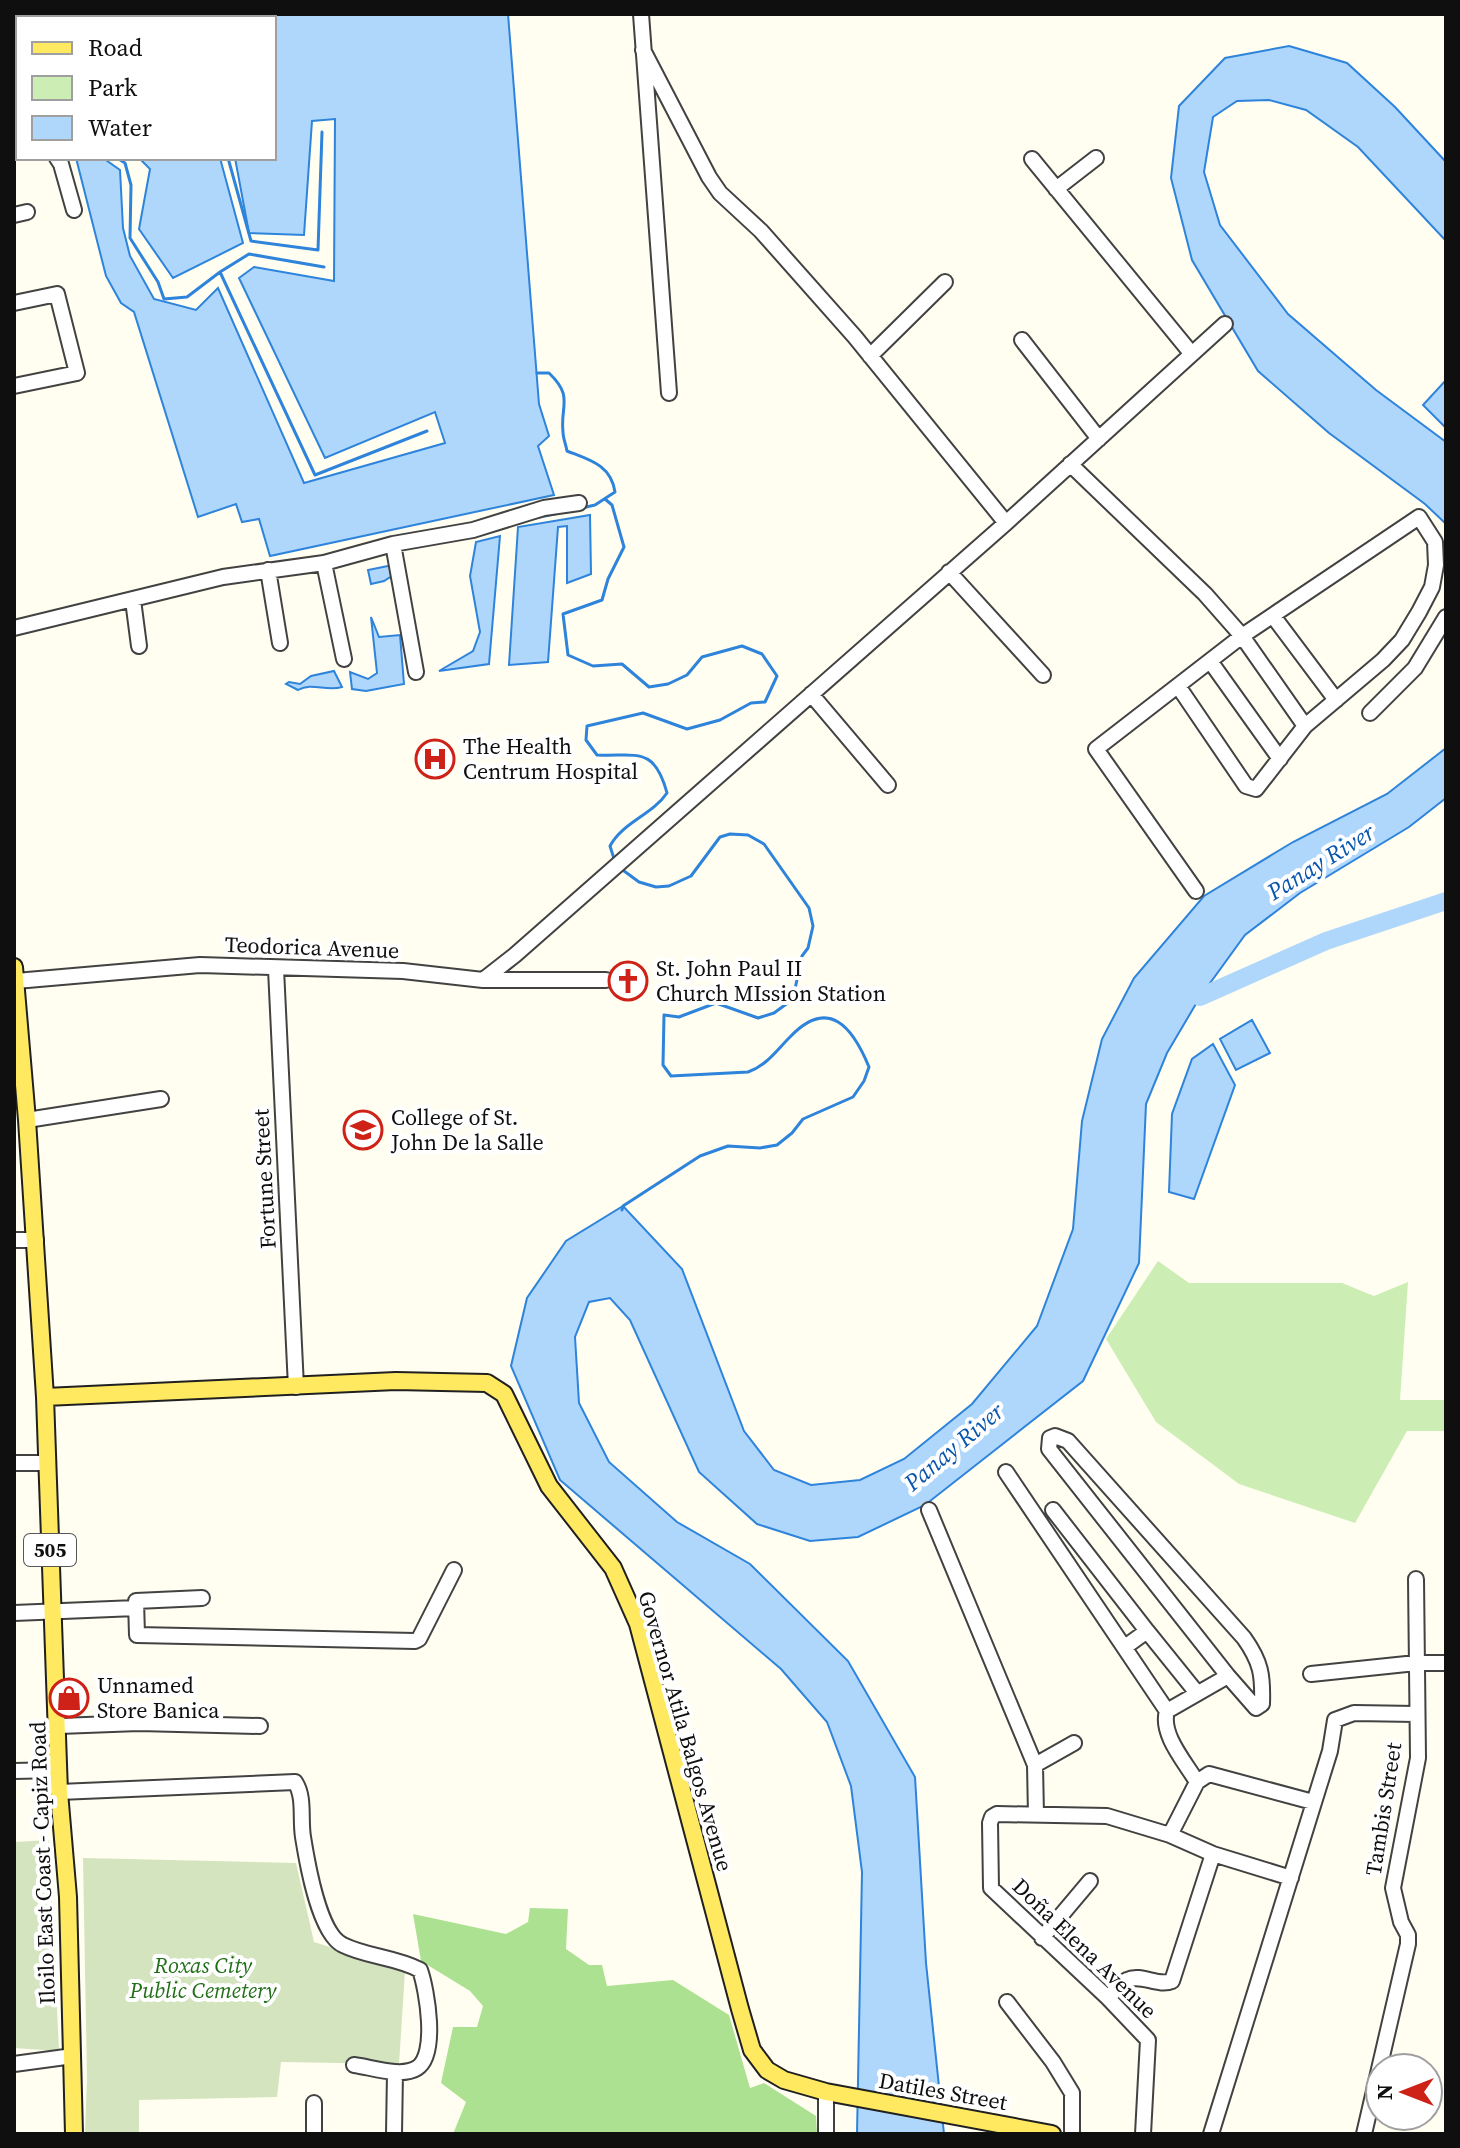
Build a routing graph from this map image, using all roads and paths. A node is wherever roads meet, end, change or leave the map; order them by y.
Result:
1 (641, 14) edge
2 (643, 50) junction
3 (1096, 158) dead end
4 (1032, 159) dead end
5 (58, 160) edge
6 (1056, 189) junction
7 (74, 210) dead end
8 (945, 282) dead end
9 (14, 303) edge
10 (1225, 324) dead end
11 (1022, 340) dead end
12 (1191, 353) junction
13 (870, 356) junction
14 (14, 386) edge
15 (669, 393) dead end
16 (1099, 439) junction
17 (1070, 464) junction
18 (579, 503) dead end
19 (1006, 523) junction
20 (393, 544) junction
21 (324, 563) junction
22 (268, 570) junction
23 (949, 572) junction
24 (1440, 584) edge
25 (133, 600) junction
26 (1273, 616) junction
27 (1446, 617) edge
28 (14, 628) edge
29 (1242, 636) junction
30 (280, 643) dead end
31 (139, 646) dead end
32 (344, 659) dead end
33 (1210, 661) junction
34 (416, 672) dead end
35 (1043, 675) dead end
36 (1178, 686) junction
37 (811, 694) junction
38 (1336, 700) junction
39 (1370, 713) dead end
40 (1305, 726) junction
41 (1280, 759) junction
42 (888, 785) dead end
43 (1196, 891) dead end
44 (276, 969) junction
45 (15, 974) edge
46 (483, 980) junction
47 (606, 980) dead end
48 (161, 1099) dead end
49 (27, 1120) junction
50 (14, 1240) edge
51 (36, 1240) junction
52 (296, 1387) junction
53 (45, 1397) junction
54 (14, 1463) edge
55 (46, 1463) junction
56 (1006, 1472) dead end
57 (929, 1510) dead end
58 (1053, 1510) dead end
59 (1083, 1549) junction
60 (1067, 1560) junction
61 (454, 1570) dead end
62 (1416, 1579) dead end
63 (202, 1598) dead end
64 (136, 1608) junction
65 (52, 1611) junction
66 (14, 1613) edge
67 (1147, 1631) junction
68 (1125, 1647) junction
69 (1416, 1663) junction
70 (1446, 1663) edge
71 (1311, 1674) dead end
72 (1228, 1676) junction
73 (1197, 1693) junction
74 (1167, 1711) junction
75 (1416, 1714) junction
76 (59, 1726) junction
77 (260, 1726) dead end
78 (1074, 1743) dead end
79 (1035, 1765) junction
80 (58, 1770) junction
81 (14, 1771) edge
82 (1197, 1782) junction
83 (59, 1792) junction
84 (1313, 1802) junction
85 (1036, 1815) junction
86 (1170, 1835) junction
87 (1213, 1854) junction
88 (1291, 1878) junction
89 (1090, 1881) dead end
90 (1042, 1938) junction
91 (1108, 1998) junction
92 (1007, 2002) dead end
93 (73, 2056) junction
94 (14, 2064) edge
95 (354, 2065) dead end
96 (395, 2072) junction
97 (826, 2092) junction
98 (314, 2103) dead end
99 (74, 2134) edge
100 (314, 2134) edge
101 (394, 2134) edge
102 (826, 2134) edge
103 (1052, 2134) edge
104 (1072, 2134) edge
105 (1143, 2134) edge
106 (1211, 2134) edge
107 (1364, 2134) edge

1 - 2 street
2 - 13 street
2 - 15 street
3 - 6 street
4 - 6 street
5 - 7 street
6 - 12 street
8 - 13 street
9 - 14 street
10 - 12 street
11 - 16 street
12 - 16 street
13 - 19 street
16 - 17 street
17 - 19 street
17 - 29 street
18 - 20 street
19 - 23 street
20 - 21 street
20 - 34 street
21 - 22 street
21 - 32 street
22 - 25 street
22 - 30 street
23 - 35 street
23 - 37 street
24 - 26 street
24 - 38 street
25 - 28 street
25 - 31 street
26 - 29 street
26 - 38 street
27 - 39 street
29 - 33 street
29 - 40 street
33 - 36 street
33 - 41 street
36 - 41 street
36 - 43 street
37 - 42 street
37 - 46 street
38 - 40 street
40 - 41 street
44 - 45 street, Teodorica Avenue
44 - 46 street, Teodorica Avenue
44 - 52 street, Fortune Street
45 - 49 main road, Iloilo East Coast - Capiz Road / 505
46 - 47 street, Teodorica Avenue
48 - 49 street
49 - 51 main road, Iloilo East Coast - Capiz Road / 505
50 - 51 street
51 - 53 main road, Iloilo East Coast - Capiz Road / 505
52 - 53 main road, Governor Atila Balgos Avenue
52 - 97 main road, Governor Atila Balgos Avenue
53 - 55 main road, Iloilo East Coast - Capiz Road / 505
54 - 55 street
55 - 65 main road, Iloilo East Coast - Capiz Road / 505
56 - 60 street
57 - 79 street
58 - 59 street
59 - 60 street
59 - 67 street
60 - 68 street
61 - 64 street
62 - 69 street, Tambis Street
63 - 64 street
64 - 65 street
65 - 66 street
65 - 76 main road, Iloilo East Coast - Capiz Road / 505
67 - 68 street
67 - 73 street
68 - 74 street
69 - 70 street
69 - 71 street
69 - 75 street, Tambis Street
72 - 72 street
72 - 73 street
73 - 74 street
74 - 82 street
75 - 84 street
75 - 107 street, Tambis Street
76 - 77 street
76 - 80 main road, Iloilo East Coast - Capiz Road / 505
78 - 79 street
79 - 85 street
80 - 81 street
80 - 83 main road, Iloilo East Coast - Capiz Road / 505
82 - 84 street
82 - 86 street
83 - 93 main road, Iloilo East Coast - Capiz Road / 505
83 - 96 street
84 - 88 street
85 - 86 street, Doña Elena Avenue
85 - 90 street, Doña Elena Avenue
86 - 87 street, Doña Elena Avenue
87 - 88 street, Doña Elena Avenue
87 - 91 street
88 - 106 street
89 - 90 street
90 - 91 street, Doña Elena Avenue
91 - 105 street, Doña Elena Avenue
92 - 104 street
93 - 94 street
93 - 99 main road, Iloilo East Coast - Capiz Road / 505
95 - 96 street
96 - 101 street
97 - 102 street
97 - 103 main road, Datiles Street
98 - 100 street

